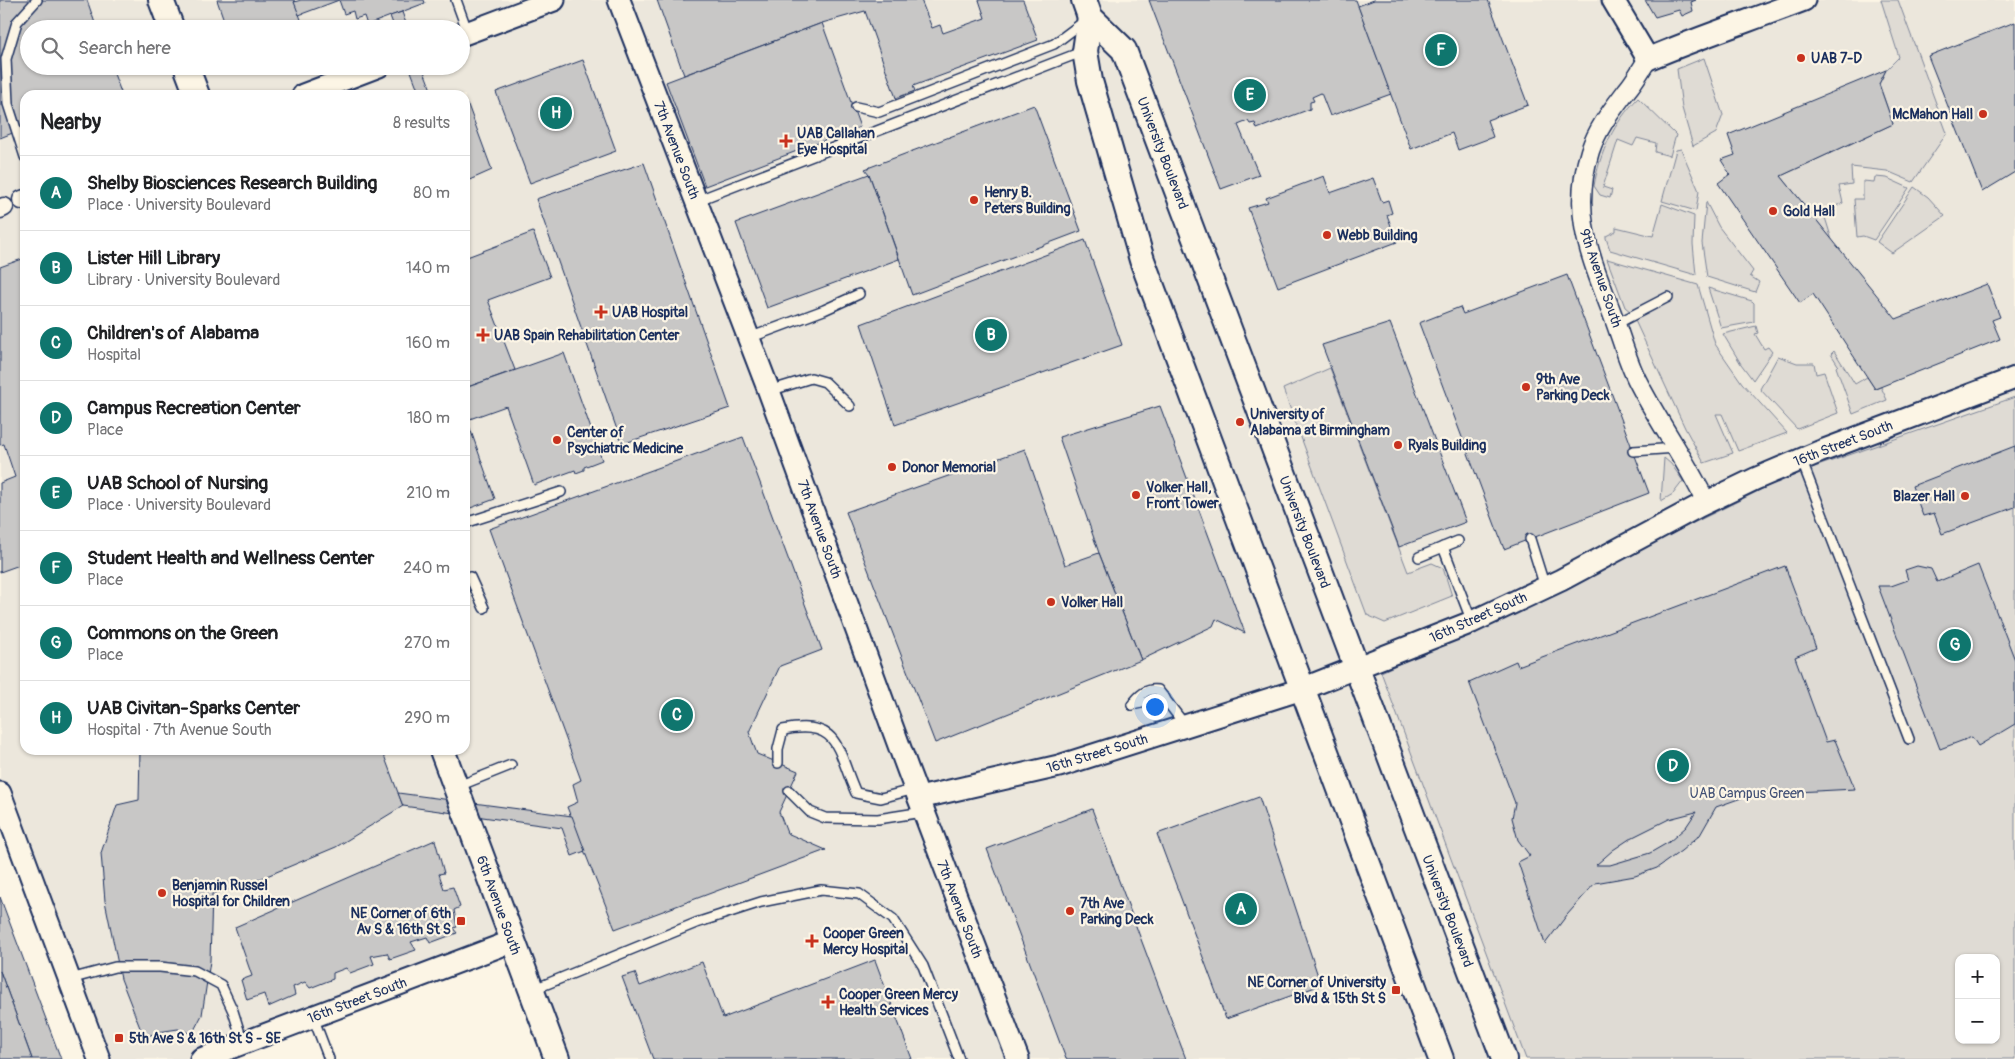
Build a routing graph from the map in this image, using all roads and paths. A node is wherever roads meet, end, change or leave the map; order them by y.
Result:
1 (37, 0) edge
2 (161, 0) edge
3 (456, 0) edge
4 (554, 0) edge
5 (619, 0) edge
6 (1613, 0) edge
7 (1804, 0) edge
8 (1087, 8) edge
9 (169, 20) edge
10 (461, 20) edge
11 (470, 32) edge
12 (1085, 51) junction
13 (1648, 58) junction
14 (189, 75) edge
15 (355, 75) edge
16 (195, 90) edge
17 (316, 90) edge
18 (856, 107) dead end
19 (20, 141) edge
20 (696, 201) junction
21 (859, 294) dead end
22 (1668, 297) dead end
23 (1616, 324) junction
24 (749, 338) junction
25 (2015, 378) edge
26 (769, 391) junction
27 (850, 406) dead end
28 (1677, 448) junction
29 (1633, 451) dead end
30 (1801, 459) junction
31 (561, 492) dead end
32 (1706, 502) junction
33 (470, 520) edge
34 (1530, 539) dead end
35 (1458, 541) dead end
36 (1443, 547) junction
37 (1419, 557) dead end
38 (470, 577) edge
39 (1545, 587) junction
40 (484, 608) dead end
41 (1472, 622) junction
42 (1356, 668) junction
43 (1302, 690) junction
44 (1165, 698) dead end
45 (1187, 726) junction
46 (1909, 739) dead end
47 (444, 755) edge
48 (778, 763) dead end
49 (511, 765) dead end
50 (456, 787) junction
51 (789, 791) dead end
52 (0, 793) edge
53 (919, 800) junction
54 (513, 941) junction
55 (69, 979) junction
56 (531, 990) junction
57 (313, 1017) junction
58 (243, 1043) junction
59 (99, 1059) edge
60 (201, 1059) edge
61 (329, 1059) edge
62 (557, 1059) edge
63 (959, 1059) edge
64 (1018, 1059) edge
65 (1441, 1059) edge
66 (1504, 1059) edge

1 - 19 lane
2 - 9 main road
3 - 10 lane
4 - 11 street
5 - 20 street, 7th Avenue South
6 - 13 street
7 - 13 street
8 - 12 main road
8 - 18 lane
8 - 42 main road, University Boulevard
12 - 20 lane
12 - 43 main road
13 - 23 street, 9th Avenue South
14 - 16 main road
15 - 17 street
20 - 24 street, 7th Avenue South
21 - 24 lane
22 - 23 lane
23 - 28 street, 9th Avenue South
24 - 26 street, 7th Avenue South
25 - 30 street, 16th Street South
26 - 27 lane
26 - 53 street, 7th Avenue South
28 - 29 lane
28 - 32 street, 9th Avenue South
30 - 32 street, 16th Street South
30 - 46 lane
31 - 33 lane
32 - 39 street, 16th Street South
34 - 39 lane
35 - 36 lane
36 - 37 lane
36 - 41 lane
38 - 40 lane
39 - 41 street, 16th Street South
41 - 42 street, 16th Street South
42 - 43 street, 16th Street South
42 - 66 main road, University Boulevard
43 - 45 street, 16th Street South
43 - 65 main road
44 - 45 lane
45 - 53 street, 16th Street South
47 - 50 main road, 6th Avenue South
48 - 53 lane
49 - 50 lane
50 - 54 main road, 6th Avenue South
51 - 53 lane
52 - 55 street
53 - 64 street, 7th Avenue South
54 - 56 main road, 6th Avenue South
54 - 57 street, 16th Street South
55 - 58 lane
55 - 59 street
56 - 62 main road, 6th Avenue South
56 - 63 lane
57 - 58 street, 16th Street South
57 - 61 lane
58 - 60 street, 16th Street South

